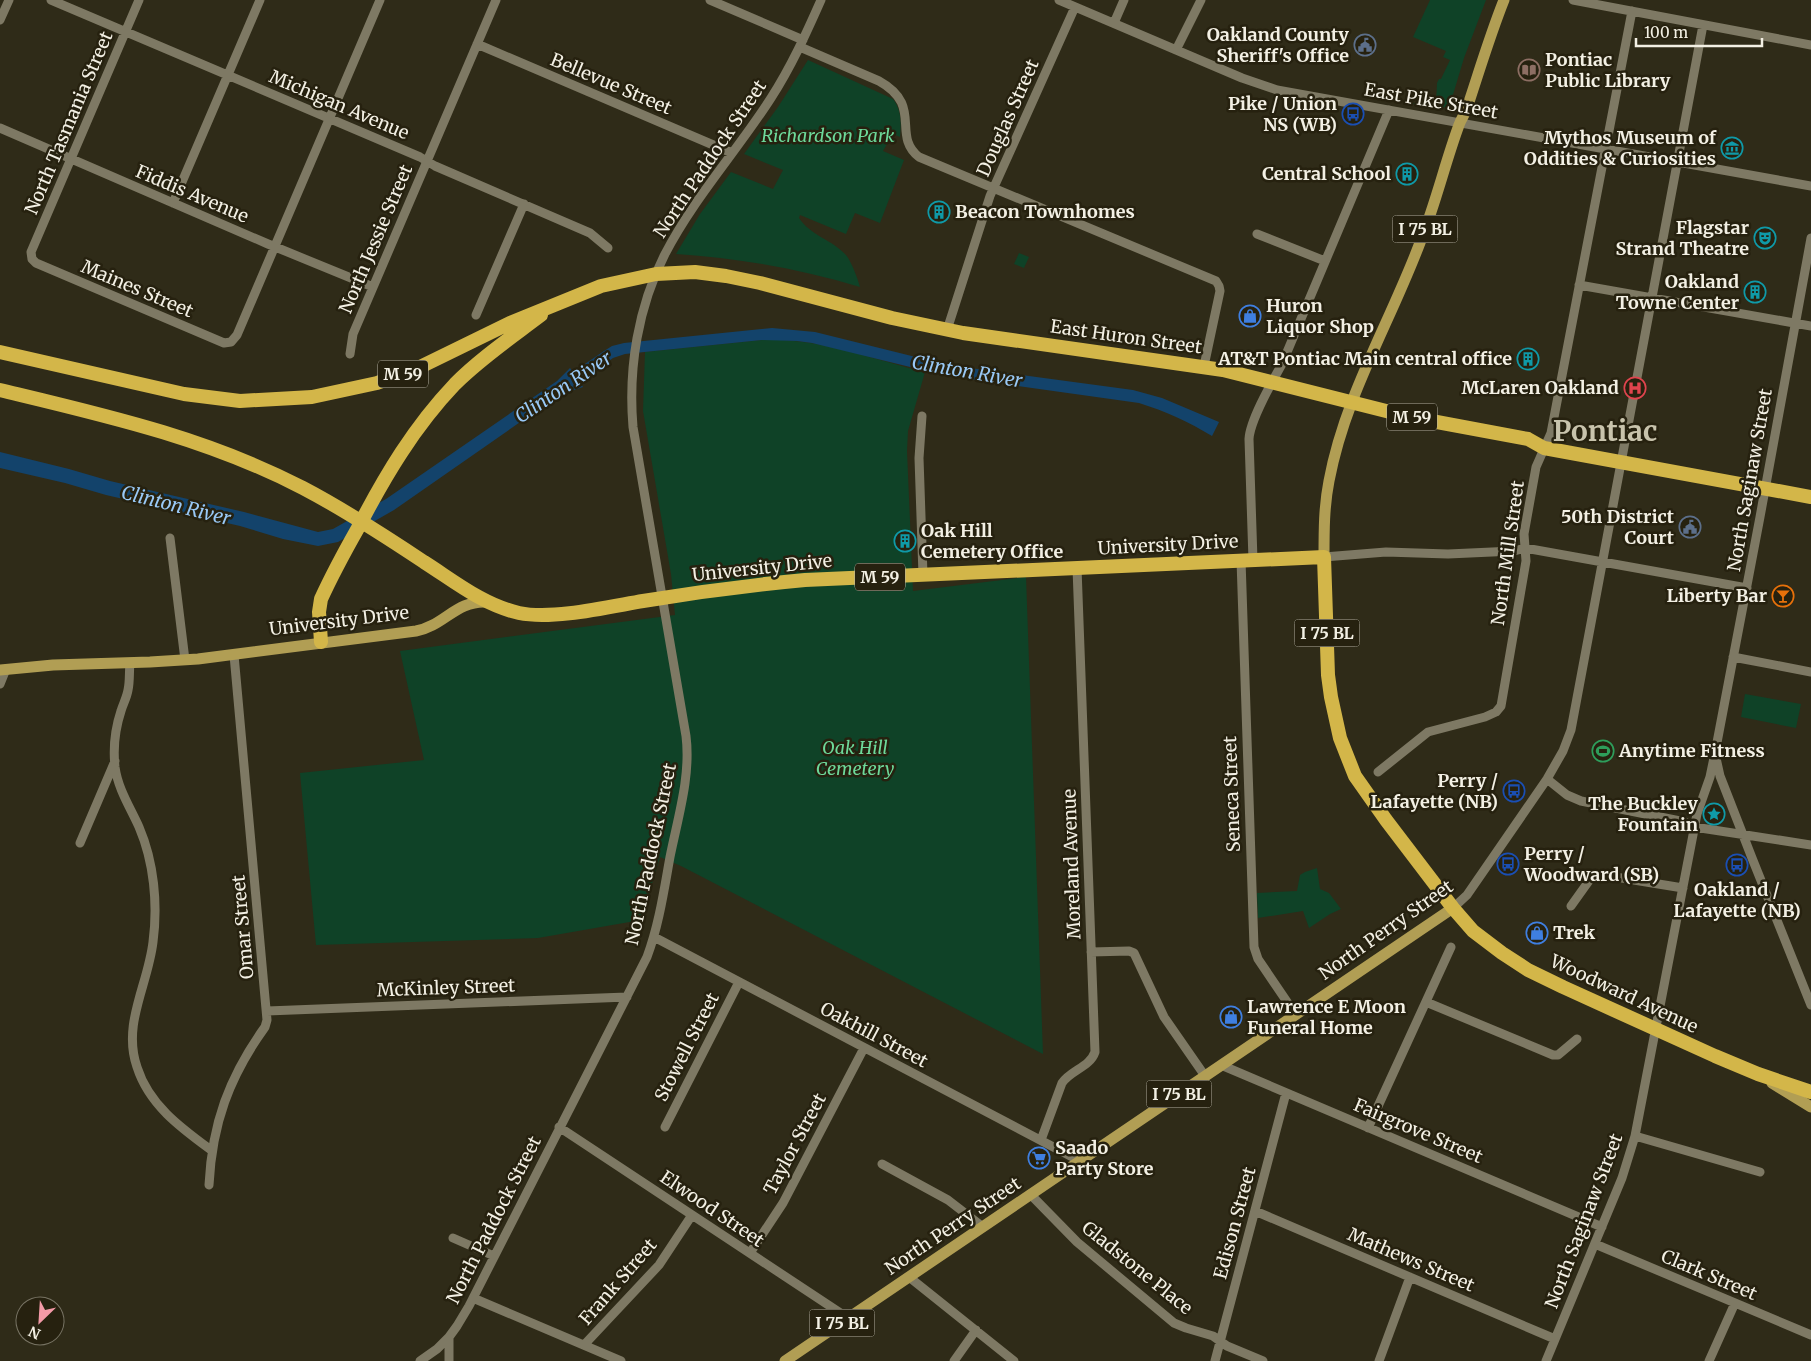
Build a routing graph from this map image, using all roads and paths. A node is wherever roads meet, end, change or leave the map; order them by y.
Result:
1 (9, 0) edge
2 (51, 0) edge
3 (139, 0) edge
4 (260, 0) edge
5 (380, 0) edge
6 (496, 0) edge
7 (710, 0) edge
8 (821, 0) edge
9 (1059, 0) edge
10 (1124, 0) edge
11 (1201, 0) edge
12 (1504, 0) edge
13 (1573, 0) edge
14 (1075, 7) junction
15 (1632, 11) junction
16 (0, 20) edge
17 (1114, 23) junction
18 (1703, 25) junction
19 (125, 32) junction
20 (802, 43) junction
21 (477, 44) junction
22 (1811, 45) edge
23 (1176, 50) junction
24 (228, 75) junction
25 (1389, 110) junction
26 (330, 118) junction
27 (1459, 123) junction
28 (0, 128) edge
29 (1605, 149) junction
30 (732, 153) junction
31 (71, 160) junction
32 (427, 161) junction
33 (1677, 163) junction
34 (1811, 186) edge
35 (994, 189) junction
36 (173, 203) junction
37 (524, 204) junction
38 (1257, 234) dead end
39 (1811, 238) edge
40 (275, 247) junction
41 (608, 248) dead end
42 (32, 259) joint
43 (1325, 261) junction
44 (656, 274) junction
45 (1579, 285) junction
46 (373, 287) junction
47 (1652, 298) junction
48 (554, 306) junction
49 (476, 315) dead end
50 (1795, 323) junction
51 (1811, 326) edge
52 (948, 330) junction
53 (0, 352) edge
54 (350, 354) dead end
55 (1204, 366) junction
56 (1273, 381) junction
57 (0, 390) edge
58 (1352, 402) junction
59 (922, 416) dead end
60 (1544, 448) junction
61 (1622, 463) junction
62 (1765, 489) junction
63 (1811, 497) edge
64 (170, 538) dead end
65 (1525, 548) junction
66 (1324, 556) junction
67 (1247, 560) junction
68 (1604, 562) junction
69 (1077, 568) junction
70 (923, 575) junction
71 (1747, 588) junction
72 (662, 598) junction
73 (487, 602) junction
74 (321, 642) junction
75 (234, 654) junction
76 (1733, 657) junction
77 (185, 660) junction
78 (130, 663) junction
79 (3, 670) edge
80 (1811, 672) edge
81 (0, 684) edge
82 (1715, 753) junction
83 (115, 760) junction
84 (1378, 772) dead end
85 (1547, 779) junction
86 (1694, 827) junction
87 (1743, 834) junction
88 (80, 843) dead end
89 (1811, 844) edge
90 (1683, 888) junction
91 (1572, 906) dead end
92 (1453, 908) junction
93 (654, 937) junction
94 (1450, 947) dead end
95 (1092, 952) junction
96 (739, 982) junction
97 (627, 997) junction
98 (1426, 1002) junction
99 (1811, 1005) edge
100 (267, 1011) junction
101 (1296, 1015) junction
102 (1656, 1030) junction
103 (1577, 1039) dead end
104 (864, 1048) junction
105 (1221, 1065) junction
106 (1758, 1074) junction
107 (1205, 1076) junction
108 (1811, 1092) edge
109 (1286, 1093) junction
110 (1811, 1107) edge
111 (559, 1127) junction
112 (665, 1127) dead end
113 (1368, 1128) junction
114 (1635, 1136) junction
115 (1041, 1140) junction
116 (212, 1150) junction
117 (1080, 1161) junction
118 (882, 1164) dead end
119 (1760, 1172) dead end
120 (209, 1185) dead end
121 (1030, 1194) junction
122 (1255, 1210) junction
123 (692, 1215) junction
124 (982, 1227) junction
125 (1602, 1227) junction
126 (453, 1238) dead end
127 (1595, 1244) junction
128 (750, 1253) junction
129 (494, 1256) junction
130 (909, 1277) junction
131 (1410, 1277) junction
132 (473, 1298) junction
133 (1735, 1303) junction
134 (848, 1318) junction
135 (976, 1330) junction
136 (1811, 1335) edge
137 (449, 1337) junction
138 (1555, 1339) junction
139 (1220, 1341) junction
140 (584, 1345) junction
141 (420, 1361) edge
142 (449, 1361) edge
143 (621, 1361) edge
144 (785, 1361) edge
145 (954, 1361) edge
146 (1014, 1361) edge
147 (1215, 1361) edge
148 (1263, 1361) edge
149 (1379, 1361) edge
150 (1546, 1361) edge
151 (1709, 1361) edge

1 - 16 street
2 - 19 street, Michigan Avenue
3 - 19 street, North Tasmania Street
4 - 24 street
5 - 26 street
6 - 21 street, North Jessie Street
7 - 20 street
8 - 20 street, North Paddock Street
9 - 14 street, East Pike Street
10 - 17 street
11 - 23 street
12 - 27 main road, Woodward Avenue / I 75 BL
13 - 15 street
14 - 17 street, East Pike Street
14 - 35 street, Douglas Street
15 - 18 street
15 - 29 street, North Mill Street
17 - 23 street, East Pike Street
18 - 22 street
18 - 33 street, North Perry Street
19 - 24 street, Michigan Avenue
19 - 31 street, North Tasmania Street
20 - 30 street, North Paddock Street
20 - 35 street
21 - 30 street, Bellevue Street
21 - 32 street, North Jessie Street
23 - 25 street, East Pike Street
24 - 26 street, Michigan Avenue
24 - 36 street
25 - 27 street, East Pike Street
25 - 43 street, Seneca Street
26 - 32 street, Michigan Avenue
26 - 40 street
27 - 29 street, East Pike Street
27 - 58 main road, Woodward Avenue / I 75 BL
28 - 31 street, Fiddis Avenue
29 - 33 street, East Pike Street
29 - 45 street, North Mill Street
30 - 44 street, North Paddock Street
31 - 36 street, Fiddis Avenue
31 - 42 street, North Tasmania Street
32 - 37 street, Michigan Avenue
32 - 46 street, North Jessie Street
33 - 34 street, East Pike Street
33 - 47 street, North Perry Street
35 - 52 street, Douglas Street
35 - 55 street
36 - 40 street, Fiddis Avenue
37 - 41 street, Michigan Avenue
37 - 49 street
38 - 43 street
39 - 50 street, North Saginaw Street
40 - 42 street, Maines Street
40 - 46 street, Fiddis Avenue
43 - 56 street, Seneca Street
44 - 48 highway, M 59
44 - 52 highway, East Huron Street / M 59
44 - 72 street, North Paddock Street
45 - 47 street
45 - 60 street, North Mill Street
46 - 54 street, North Jessie Street
47 - 50 street
47 - 61 street, North Perry Street
48 - 53 highway, M 59
48 - 74 highway
50 - 51 street
50 - 62 street, North Saginaw Street
52 - 55 highway, East Huron Street / M 59
55 - 56 highway, East Huron Street / M 59
56 - 58 highway, East Huron Street / M 59
56 - 67 street, Seneca Street
57 - 73 highway, M 59
58 - 60 highway, East Huron Street / M 59
58 - 66 main road, Woodward Avenue / I 75 BL
59 - 70 street
60 - 61 highway, East Huron Street / M 59
60 - 65 street, North Mill Street
61 - 62 highway, East Huron Street / M 59
61 - 68 street, North Perry Street
62 - 63 highway, M 59
62 - 71 street, North Saginaw Street
64 - 77 street
65 - 66 street, University Drive
65 - 68 street, University Drive
65 - 84 street, North Mill Street
66 - 67 highway, University Drive / M 59
66 - 92 highway, Woodward Avenue / I 75 BL
67 - 69 highway, University Drive / M 59
67 - 101 street, Seneca Street
68 - 71 street, University Drive
68 - 85 street, North Perry Street
69 - 70 highway, University Drive / M 59
69 - 95 street, Moreland Avenue
70 - 72 highway, University Drive / M 59
71 - 76 street, North Saginaw Street
72 - 73 highway, University Drive / M 59
72 - 93 street, North Paddock Street
73 - 74 main road, University Drive
74 - 75 main road, University Drive
75 - 77 main road, University Drive
75 - 100 street, Omar Street
76 - 80 street
76 - 82 street, North Saginaw Street
77 - 78 main road, University Drive
78 - 79 main road, University Drive
78 - 83 street
79 - 81 street
82 - 86 street, North Saginaw Street
82 - 87 street
83 - 88 street
83 - 116 street
85 - 86 street
85 - 92 street, North Perry Street
86 - 87 street
86 - 90 street, North Saginaw Street
87 - 89 street
87 - 99 street
90 - 91 street
90 - 102 street, North Saginaw Street
92 - 101 main road, North Perry Street / I 75 BL
92 - 102 highway, Woodward Avenue / I 75 BL
93 - 96 street, Oakhill Street
93 - 97 street, North Paddock Street
94 - 98 street
95 - 107 street
95 - 115 street, Moreland Avenue
96 - 104 street, Oakhill Street
96 - 112 street, Stowell Street
97 - 100 street, McKinley Street
97 - 111 street, North Paddock Street
98 - 103 street
98 - 113 street
100 - 116 street, Omar Street
101 - 105 main road, North Perry Street / I 75 BL
102 - 106 highway, Woodward Avenue / I 75 BL
102 - 114 street, North Saginaw Street
104 - 115 street, Oakhill Street
104 - 128 street, Taylor Street
105 - 107 main road, North Perry Street / I 75 BL
105 - 109 street, Fairgrove Street
106 - 108 highway, Woodward Avenue / I 75 BL
106 - 110 main road
107 - 117 main road, North Perry Street / I 75 BL
109 - 113 street, Fairgrove Street
109 - 122 street, Edison Street
111 - 123 street, Elwood Street
111 - 129 street, North Paddock Street
113 - 125 street, Fairgrove Street
114 - 119 street
114 - 125 street, North Saginaw Street
115 - 117 street, Oakhill Street
116 - 120 street, Omar Street
117 - 121 main road, North Perry Street / I 75 BL
118 - 124 street
121 - 124 main road, North Perry Street / I 75 BL
121 - 139 street, Gladstone Place
122 - 131 street, Mathews Street
122 - 139 street, Edison Street
123 - 128 street, Elwood Street
123 - 140 street, Frank Street
124 - 130 main road, North Perry Street / I 75 BL
125 - 127 street, North Saginaw Street
126 - 129 street
127 - 133 street, Clark Street
127 - 138 street, North Saginaw Street
128 - 134 street, Elwood Street
129 - 132 street, North Paddock Street
130 - 134 main road, North Perry Street / I 75 BL
130 - 135 street
131 - 138 street, Mathews Street
131 - 149 street
132 - 137 street, North Paddock Street
132 - 140 street
133 - 136 street, Clark Street
133 - 151 street
134 - 144 main road, North Perry Street / I 75 BL
135 - 145 street
135 - 146 street
137 - 141 street, North Paddock Street
137 - 142 street
138 - 150 street, North Saginaw Street
139 - 147 street, Edison Street
139 - 148 street, Gladstone Place
140 - 143 street

